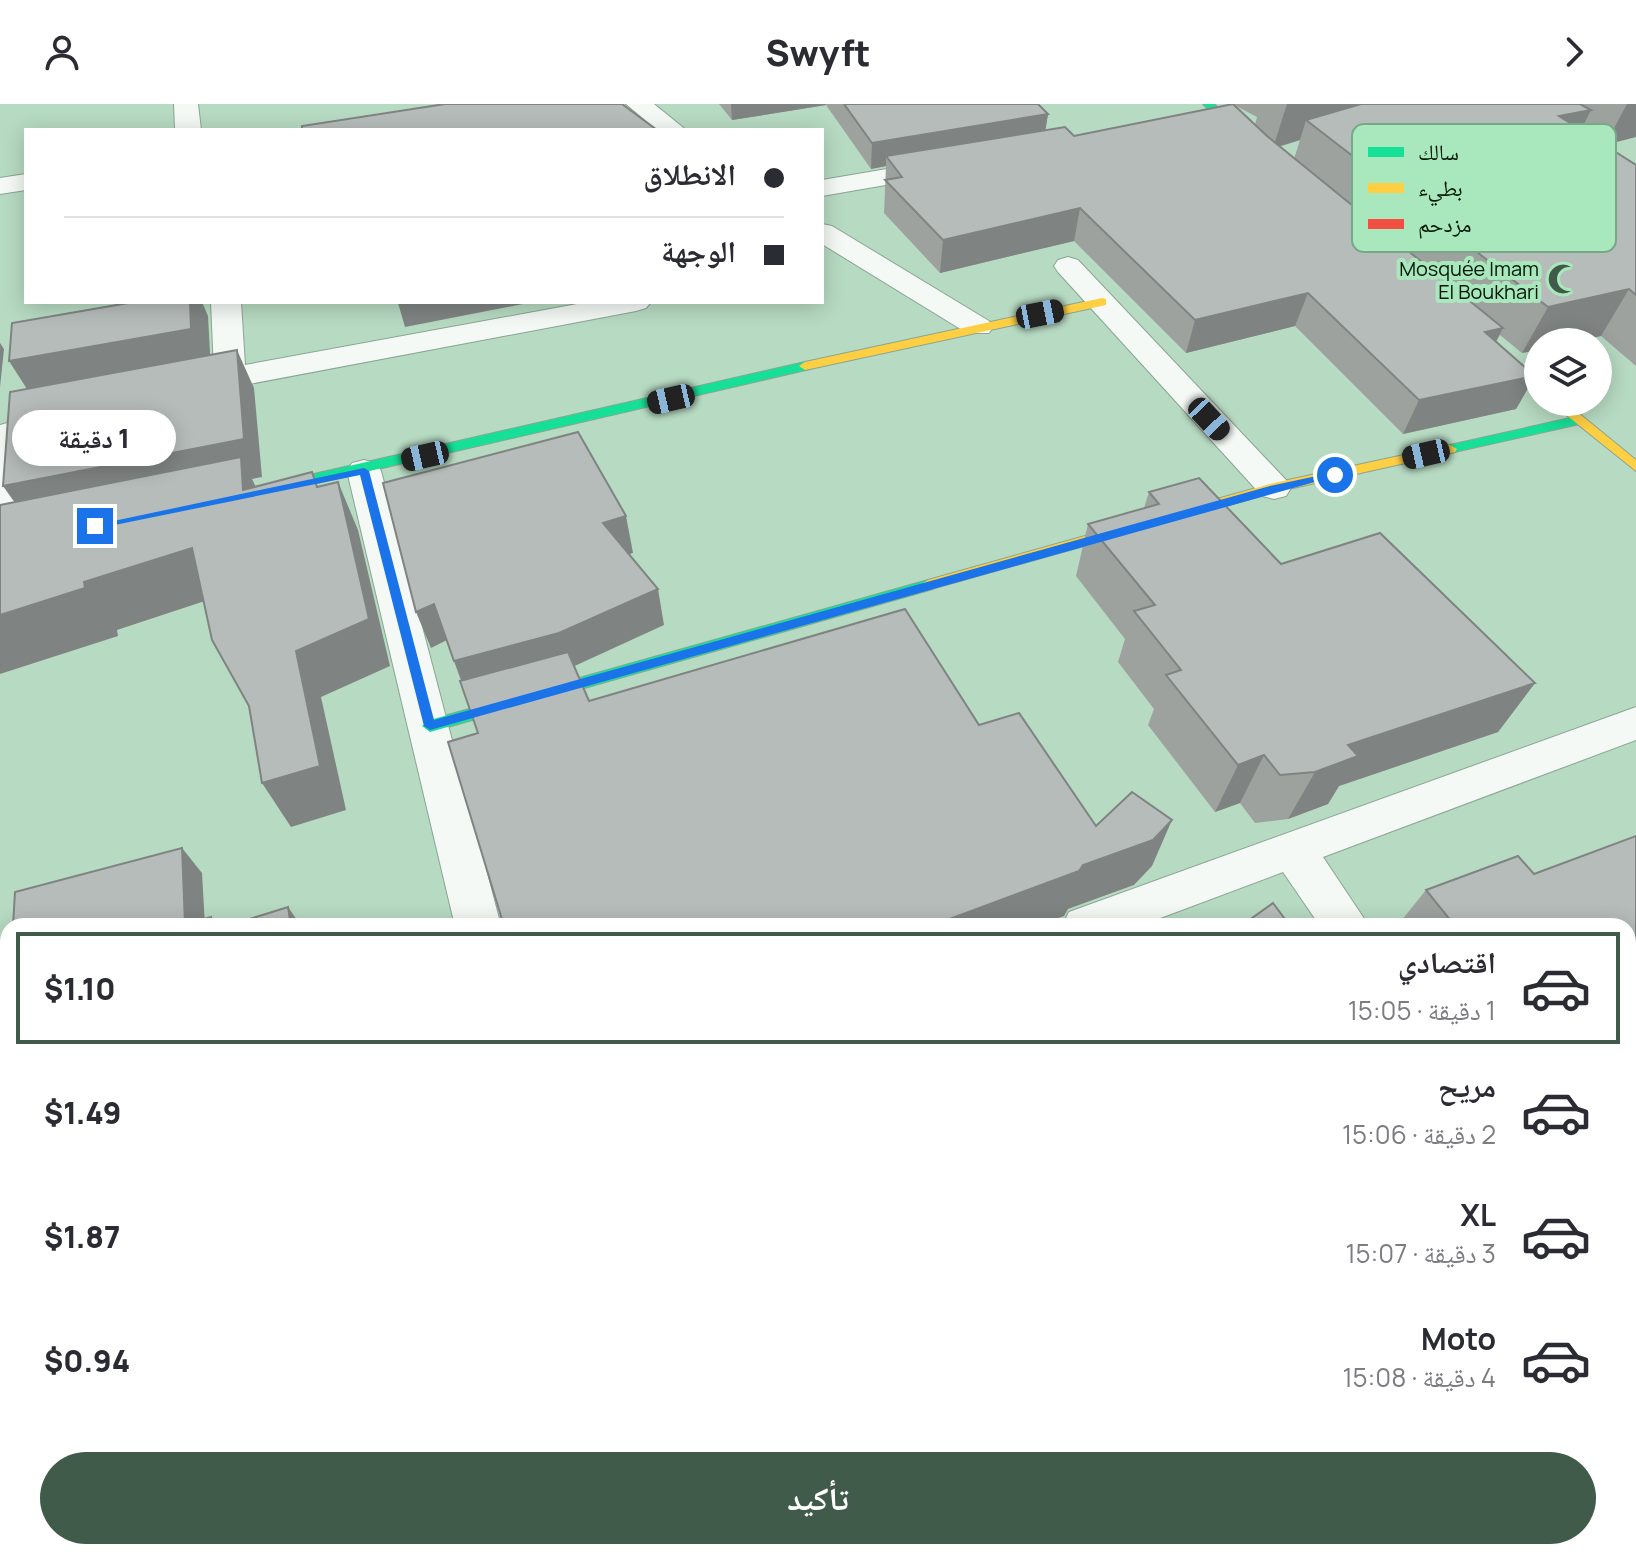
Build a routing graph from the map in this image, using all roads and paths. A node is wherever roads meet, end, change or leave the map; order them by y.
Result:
1 (186, 104) edge
2 (638, 104) edge
3 (1210, 116) edge
4 (188, 128) edge
5 (670, 128) edge
6 (1275, 158) edge
7 (978, 162) edge
8 (24, 182) edge
9 (0, 186) edge
10 (824, 188) edge
11 (824, 233) edge
12 (866, 259) junction
13 (1068, 266) dead end
14 (824, 267) edge
15 (1102, 302) junction
16 (226, 304) edge
17 (625, 304) edge
18 (1464, 325) edge
19 (978, 327) junction
20 (1524, 374) edge
21 (230, 378) junction
22 (167, 390) edge
23 (1574, 416) edge
24 (18, 419) edge
25 (1579, 420) junction
26 (1636, 467) edge
27 (364, 471) junction
28 (1274, 488) junction
29 (239, 496) edge
30 (9, 543) edge
31 (0, 610) edge
32 (1636, 723) edge
33 (430, 726) junction
34 (1292, 849) junction
35 (476, 918) edge
36 (1107, 918) edge
37 (1340, 918) edge

1 - 4 street
2 - 5 street
3 - 6 street
7 - 10 street
8 - 9 street
11 - 12 street
12 - 14 street
12 - 19 street
13 - 15 street
15 - 19 street
15 - 28 street
16 - 21 street
17 - 21 street
18 - 20 street
19 - 27 street
21 - 22 street
23 - 25 street
24 - 30 street
25 - 26 street
25 - 28 street
27 - 29 street
27 - 33 street
28 - 33 street
30 - 31 street
32 - 34 street
33 - 35 street
34 - 36 street
34 - 37 street

